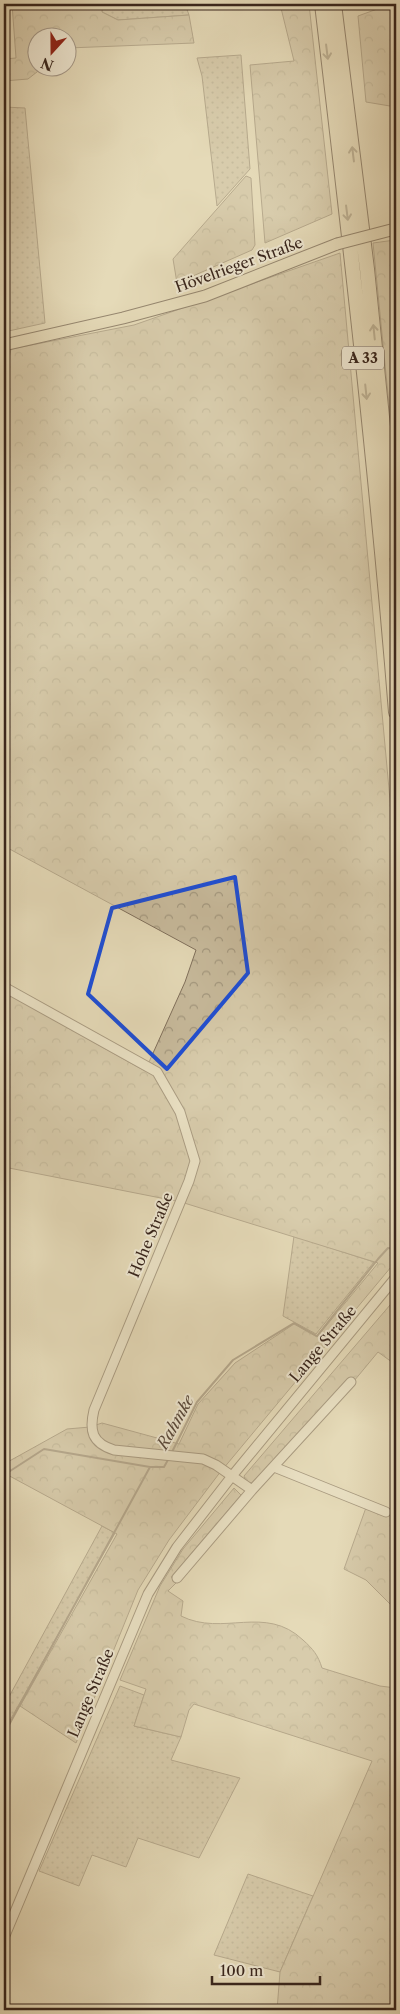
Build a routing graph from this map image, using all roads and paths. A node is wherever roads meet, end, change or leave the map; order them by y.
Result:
1 (322, 4) edge
2 (334, 4) edge
3 (394, 229) edge
4 (4, 345) edge
5 (396, 555) edge
6 (396, 712) edge
7 (4, 987) edge
8 (396, 1277) edge
9 (351, 1382) dead end
10 (274, 1468) junction
11 (232, 1476) junction
12 (252, 1490) junction
13 (386, 1512) dead end
14 (177, 1578) dead end
15 (4, 1938) edge

1 -> 6 highway, A 33
5 -> 2 highway, A 33
3 - 4 main road, Hövelrieger Straße, bridge
7 - 11 street, Hohe Straße
8 - 11 street, Lange Straße
9 - 10 street
10 - 12 street
10 - 13 street
11 - 12 street
11 - 15 street, Lange Straße
12 - 14 street

